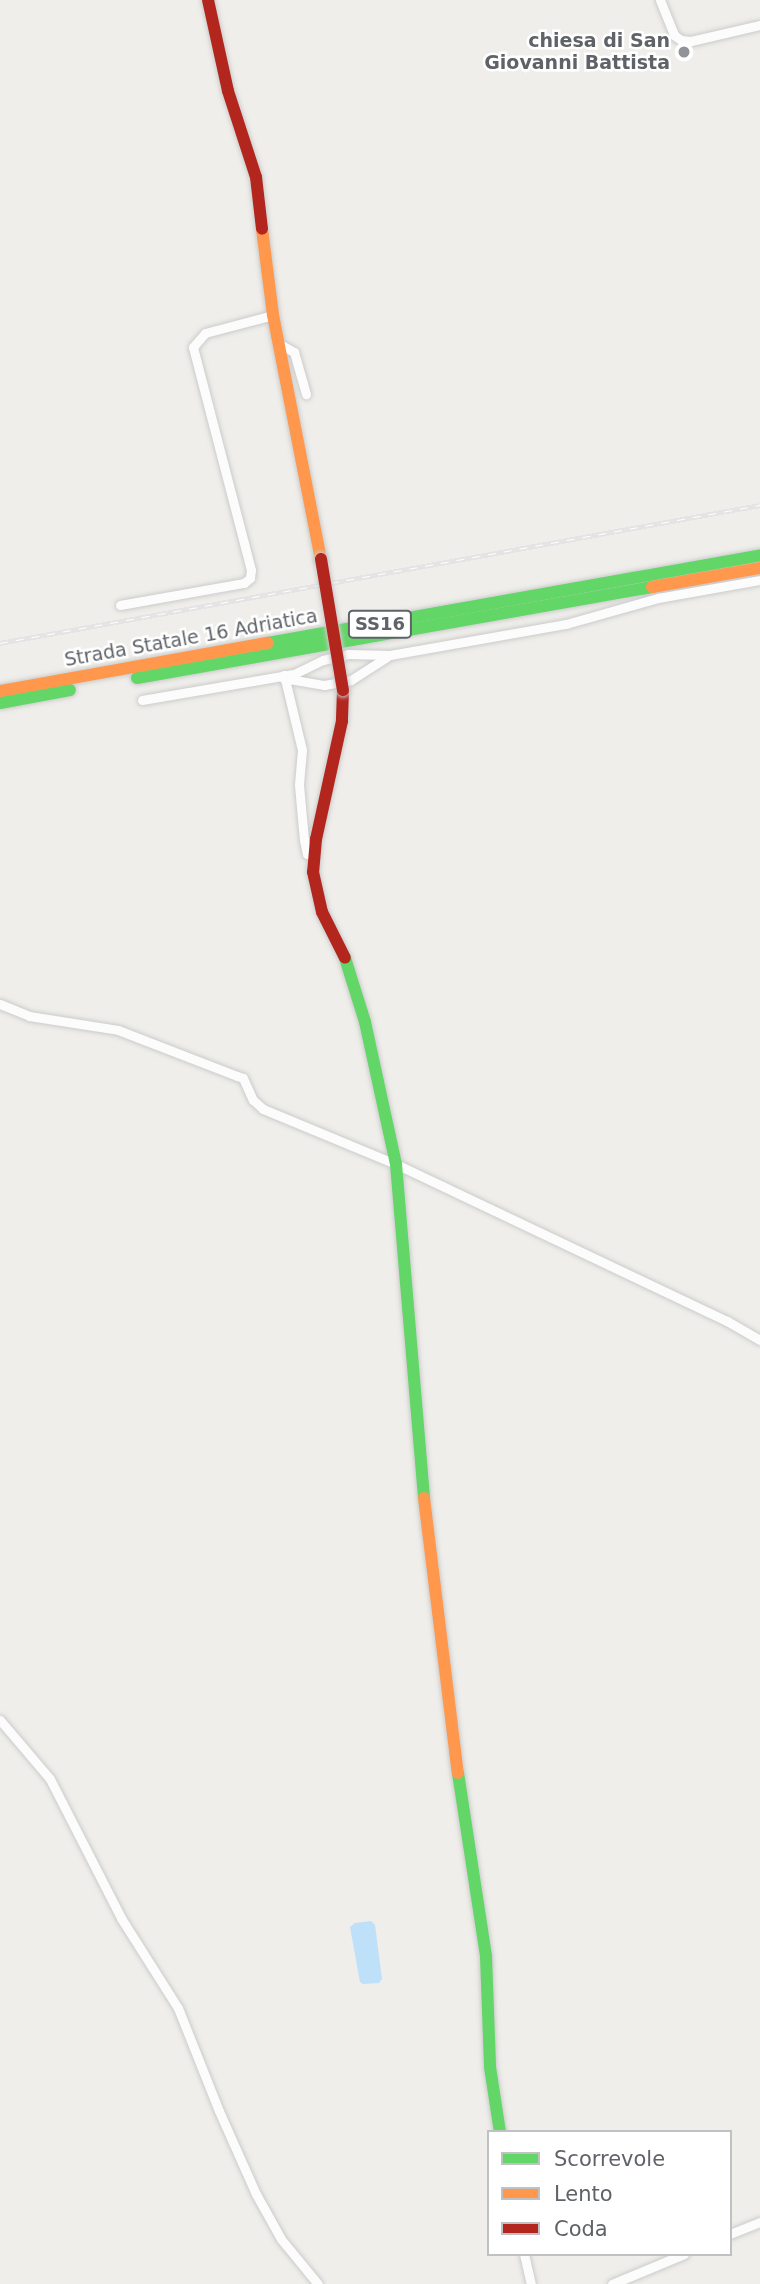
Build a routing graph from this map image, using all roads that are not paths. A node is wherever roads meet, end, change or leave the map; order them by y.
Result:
1 (208, 0) edge
2 (660, 0) edge
3 (760, 25) edge
4 (273, 315) junction
5 (279, 347) junction
6 (306, 394) dead end
7 (760, 555) edge
8 (760, 568) edge
9 (760, 580) edge
10 (120, 605) dead end
11 (390, 655) junction
12 (284, 677) junction
13 (0, 691) edge
14 (142, 701) dead end
15 (0, 703) edge
16 (314, 856) junction
17 (0, 1004) edge
18 (396, 1164) junction
19 (760, 1340) edge
20 (0, 1720) edge
21 (500, 2130) edge
22 (760, 2222) edge
23 (732, 2233) edge
24 (524, 2256) edge
25 (679, 2256) edge
26 (318, 2284) edge
27 (531, 2284) edge
28 (612, 2284) edge

1 - 4 main road
2 - 3 street
4 - 5 main road
4 - 10 street
5 - 6 street
5 - 16 main road, bridge
7 - 13 main road, Strada Statale 16 Adriatica / SS16
8 - 15 main road, Strada Statale 16 Adriatica / SS16
9 - 11 street
11 - 12 street
11 - 12 street
12 - 14 street
12 - 16 street
16 - 18 main road
17 - 18 street
18 - 19 street
18 - 21 main road
20 - 26 street
22 - 23 street
24 - 27 street
25 - 28 street

